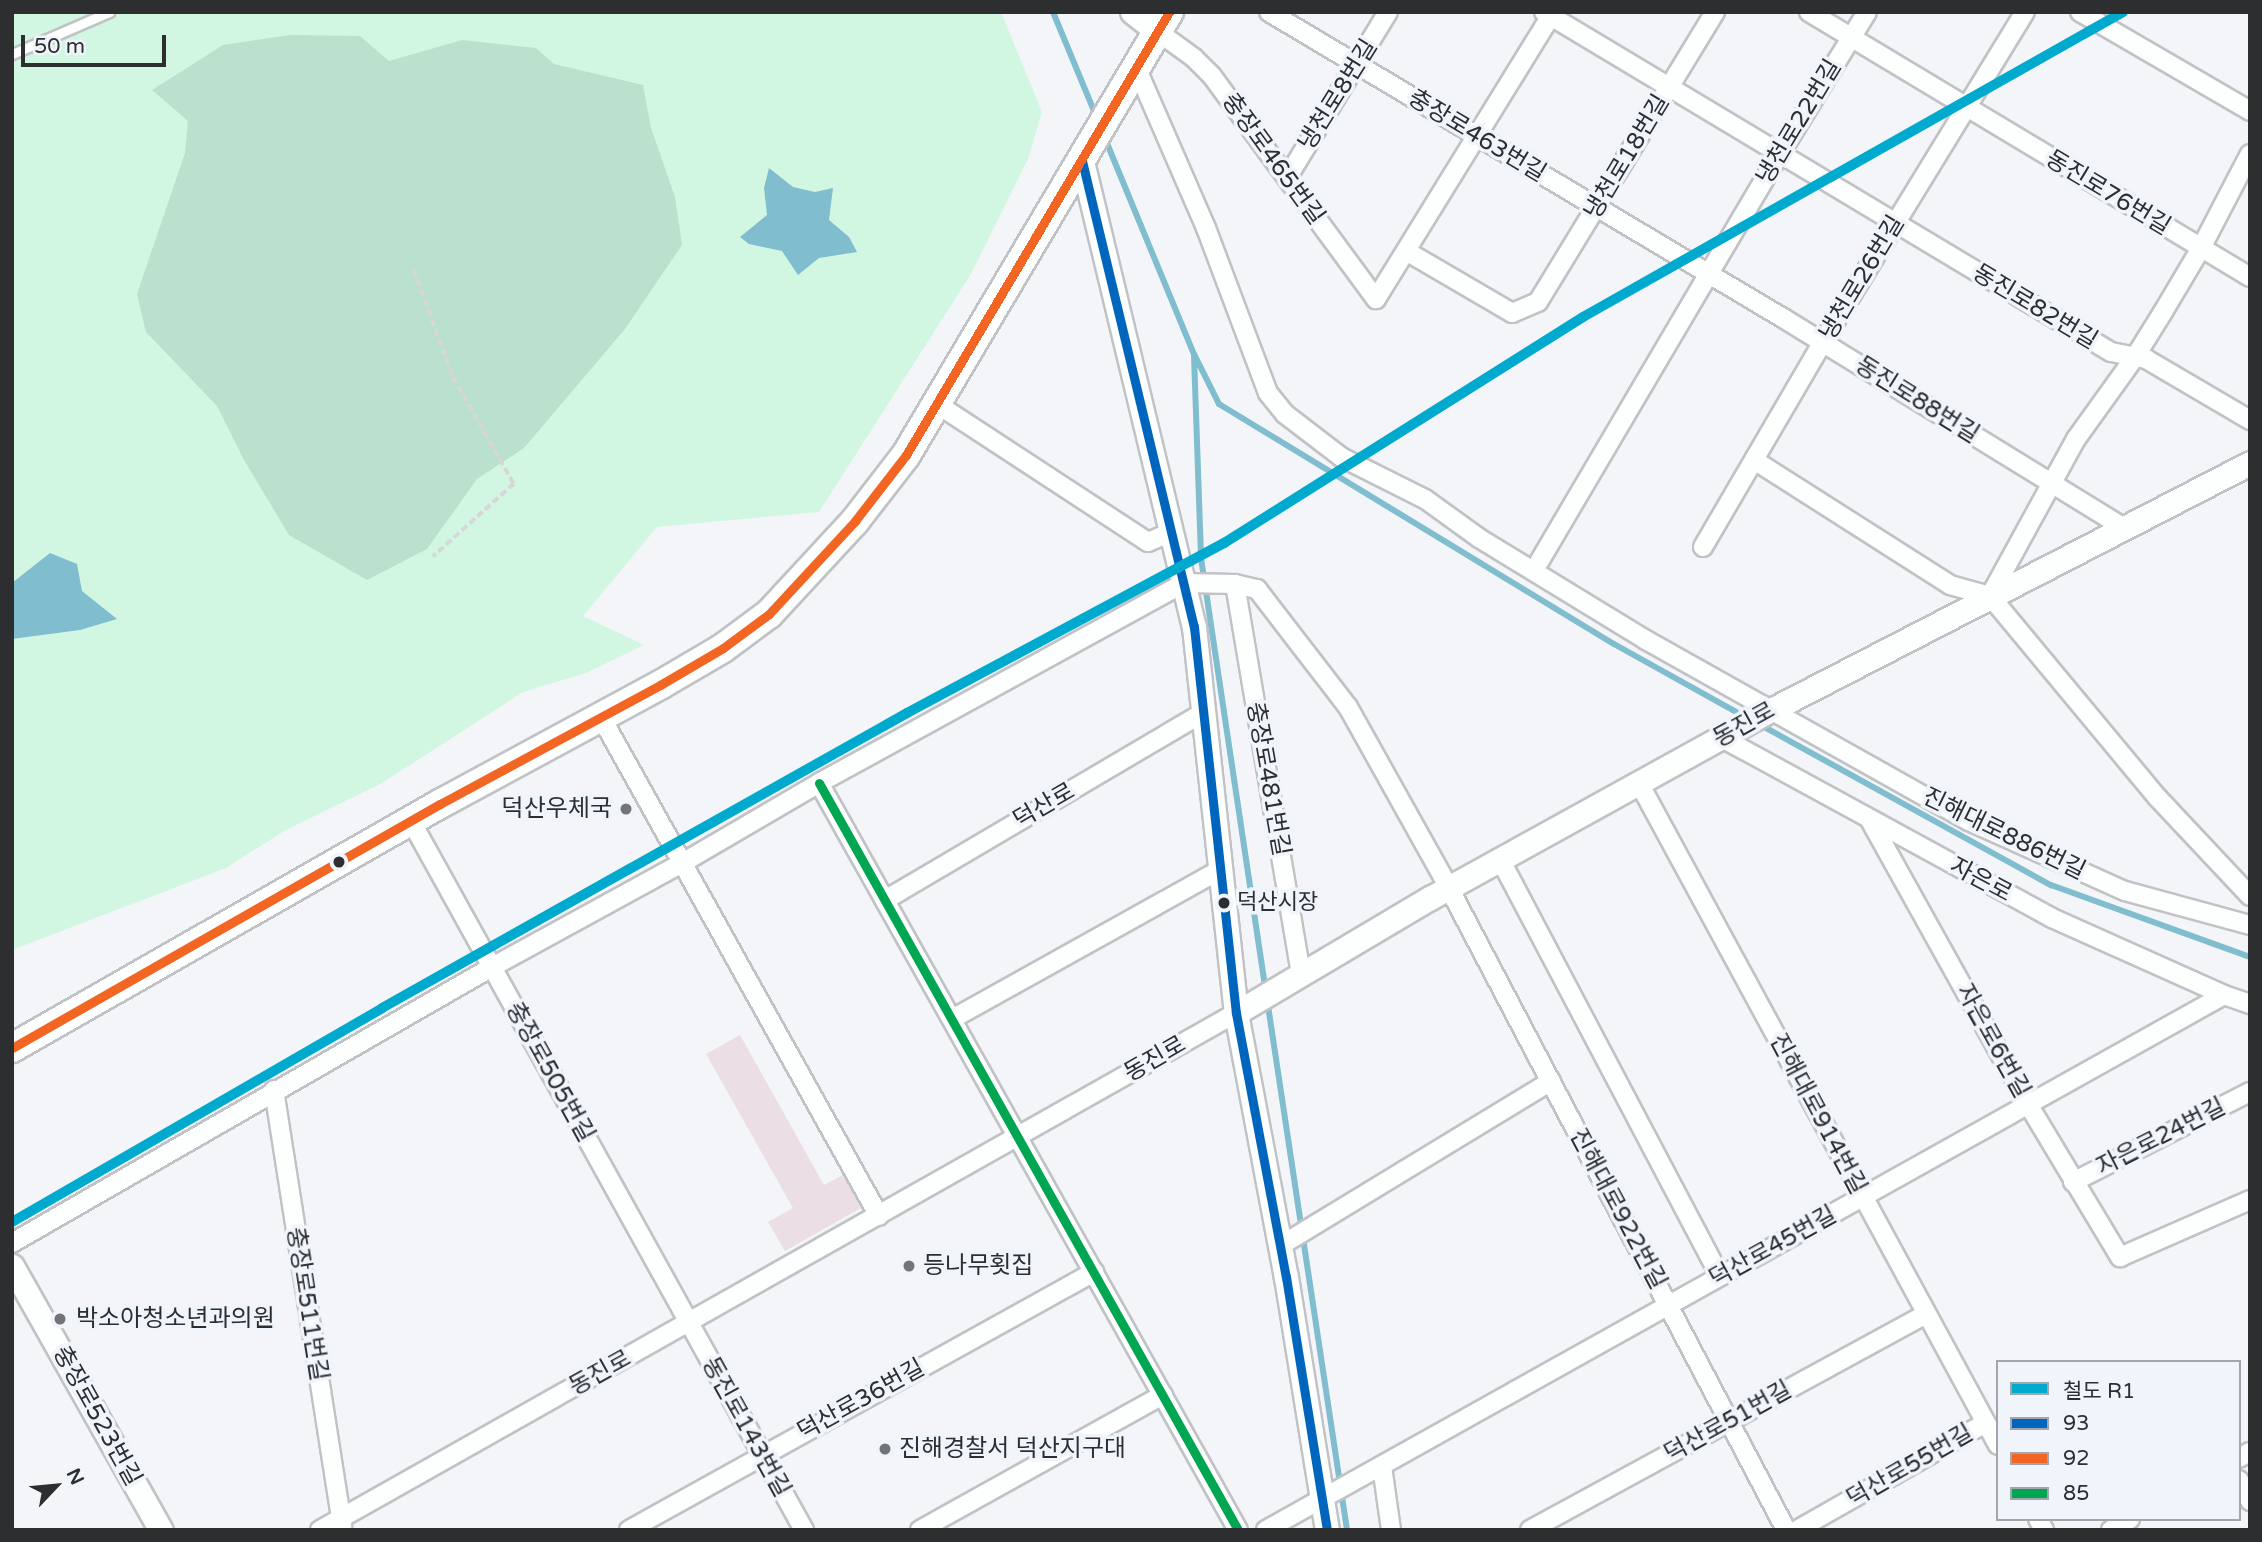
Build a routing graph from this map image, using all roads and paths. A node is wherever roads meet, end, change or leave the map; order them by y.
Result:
1 (109, 12) edge
2 (1133, 12) edge
3 (1269, 12) edge
4 (1388, 12) edge
5 (1714, 12) edge
6 (1809, 12) edge
7 (1867, 12) edge
8 (2025, 12) edge
9 (2080, 12) edge
10 (1549, 14) edge
11 (1163, 22) edge
12 (1851, 38) junction
13 (12, 54) edge
14 (1357, 65) junction
15 (1134, 71) junction
16 (1668, 88) junction
17 (1967, 107) junction
18 (2250, 111) edge
19 (1477, 136) junction
20 (2250, 154) edge
21 (1779, 155) junction
22 (1082, 161) junction
23 (1287, 178) junction
24 (1596, 208) junction
25 (1895, 224) junction
26 (2201, 248) junction
27 (1406, 251) junction
28 (1684, 260) joint
29 (414, 270) dead end
30 (1709, 275) junction
31 (2250, 277) edge
32 (1822, 343) junction
33 (2135, 356) junction
34 (937, 404) junction
35 (2250, 420) edge
36 (1754, 460) junction
37 (2250, 463) edge
38 (2052, 484) junction
39 (2124, 528) junction
40 (1171, 532) junction
41 (1703, 547) dead end
42 (433, 557) dead end
43 (1539, 562) dead end
44 (1184, 583) junction
45 (1235, 584) junction
46 (1990, 596) junction
47 (1773, 709) junction
48 (1203, 713) junction
49 (601, 717) junction
50 (1722, 738) junction
51 (819, 783) junction
52 (1639, 783) junction
53 (411, 821) junction
54 (1871, 822) junction
55 (1500, 859) junction
56 (684, 862) junction
57 (1220, 870) junction
58 (1440, 893) junction
59 (2250, 896) edge
60 (885, 900) junction
61 (2250, 925) edge
62 (492, 967) junction
63 (1301, 974) junction
64 (2224, 995) junction
65 (2250, 1004) edge
66 (1236, 1013) junction
67 (951, 1019) junction
68 (12, 1048) edge
69 (1551, 1082) junction
70 (275, 1090) junction
71 (2250, 1092) edge
72 (2028, 1104) junction
73 (1018, 1137) junction
74 (2073, 1182) junction
75 (1863, 1197) junction
76 (2250, 1200) edge
77 (879, 1216) junction
78 (12, 1243) edge
79 (1280, 1246) junction
80 (12, 1266) edge
81 (1094, 1272) junction
82 (1720, 1276) junction
83 (1668, 1306) junction
84 (1926, 1314) junction
85 (689, 1323) junction
86 (1163, 1395) junction
87 (1729, 1421) junction
88 (1986, 1423) junction
89 (1996, 1441) edge
90 (762, 1455) junction
91 (1382, 1466) junction
92 (2241, 1484) edge
93 (1323, 1499) junction
94 (2250, 1501) edge
95 (2127, 1521) edge
96 (341, 1524) edge
97 (161, 1530) edge
98 (320, 1530) edge
99 (629, 1530) edge
100 (804, 1530) edge
101 (920, 1530) edge
102 (1238, 1530) edge
103 (1266, 1530) edge
104 (1328, 1530) edge
105 (1391, 1530) edge
106 (1530, 1530) edge
107 (1786, 1530) edge
108 (1797, 1530) edge
109 (2111, 1530) edge

1 - 13 lane
2 - 11 main road
3 - 14 street, 충장로463번길
4 - 14 street, 냉천로8번길
5 - 16 street, 냉천로18번길
6 - 12 street, 동진로76번길
7 - 12 street, 냉천로22번길
8 - 17 street, 냉천로26번길
9 - 18 street
10 - 16 street, 동진로82번길
10 - 19 street
11 - 15 main road
11 - 23 street, 충장로465번길
12 - 17 street, 동진로76번길
12 - 21 street, 냉천로22번길
14 - 19 street, 충장로463번길
14 - 23 street, 냉천로8번길
15 - 22 main road
15 - 47 street, 진해대로886번길
16 - 21 street, 동진로82번길
16 - 24 street, 냉천로18번길
17 - 25 street, 냉천로26번길
17 - 26 street, 동진로76번길
19 - 24 street, 충장로463번길
19 - 27 street
20 - 26 street
21 - 25 street, 동진로82번길
21 - 30 street, 냉천로22번길
22 - 34 main road
22 - 40 street
23 - 27 street, 충장로465번길
24 - 27 street, 냉천로18번길
24 - 28 street, 충장로463번길
25 - 32 street, 냉천로26번길
25 - 33 street, 동진로82번길
26 - 31 street, 동진로76번길
26 - 33 street
28 - 30 street, 동진로88번길
29 - 42 path
30 - 32 street, 동진로88번길
30 - 43 street
32 - 36 street, 냉천로26번길
32 - 38 street, 동진로88번길
33 - 35 street, 동진로82번길
33 - 38 street
34 - 40 street
34 - 49 main road
36 - 41 street, 냉천로26번길
36 - 46 street
37 - 39 street, 동진로
38 - 39 street, 동진로88번길
38 - 46 street
39 - 46 street, 동진로
40 - 44 street
44 - 45 street
44 - 48 street
44 - 51 street
45 - 58 street
45 - 63 street, 충장로481번길
46 - 47 street, 동진로
46 - 59 street
47 - 50 street, 동진로
47 - 61 street, 진해대로886번길
48 - 57 street
48 - 60 street, 덕산로
49 - 53 main road
49 - 56 street
50 - 52 street, 동진로
50 - 54 street, 자은로
51 - 56 street
51 - 60 street
52 - 55 street, 동진로
52 - 75 street, 진해대로914번길
53 - 62 street, 충장로505번길
53 - 68 main road
54 - 64 street, 자은로
54 - 72 street, 자은로6번길
55 - 58 street, 동진로
55 - 82 street
56 - 62 street
56 - 77 street
57 - 66 street
57 - 67 street
58 - 63 street, 동진로
58 - 69 street, 진해대로922번길
60 - 67 street
62 - 70 street
62 - 85 street, 충장로505번길
63 - 66 street, 동진로
64 - 65 street, 자은로
64 - 72 street, 덕산로45번길
66 - 73 street, 동진로
66 - 79 street
67 - 73 street
69 - 79 street
69 - 83 street, 진해대로922번길
70 - 78 street
70 - 96 street, 충장로511번길
71 - 74 street, 자은로24번길
72 - 74 street, 자은로6번길
72 - 75 street, 덕산로45번길
73 - 77 street, 동진로
73 - 81 street
74 - 76 street, 자은로6번길
75 - 82 street, 덕산로45번길
75 - 84 street, 진해대로914번길
77 - 85 street, 동진로
79 - 93 street
80 - 97 street, 충장로523번길
81 - 86 street
81 - 90 street, 덕산로36번길
82 - 83 street, 덕산로45번길
83 - 87 street, 진해대로922번길
83 - 91 street, 덕산로45번길
84 - 87 street, 덕산로51번길
84 - 88 street, 진해대로914번길
85 - 90 street, 동진로143번길
85 - 96 street, 동진로
86 - 101 street
86 - 102 street
87 - 106 street, 덕산로51번길
87 - 107 street, 진해대로922번길
88 - 89 street, 진해대로914번길
88 - 108 street, 덕산로55번길
90 - 99 street, 덕산로36번길
90 - 100 street, 동진로143번길
91 - 93 street, 덕산로45번길
91 - 105 street
92 - 94 street
93 - 103 street, 덕산로45번길
93 - 104 street
95 - 109 street
96 - 98 street, 동진로

